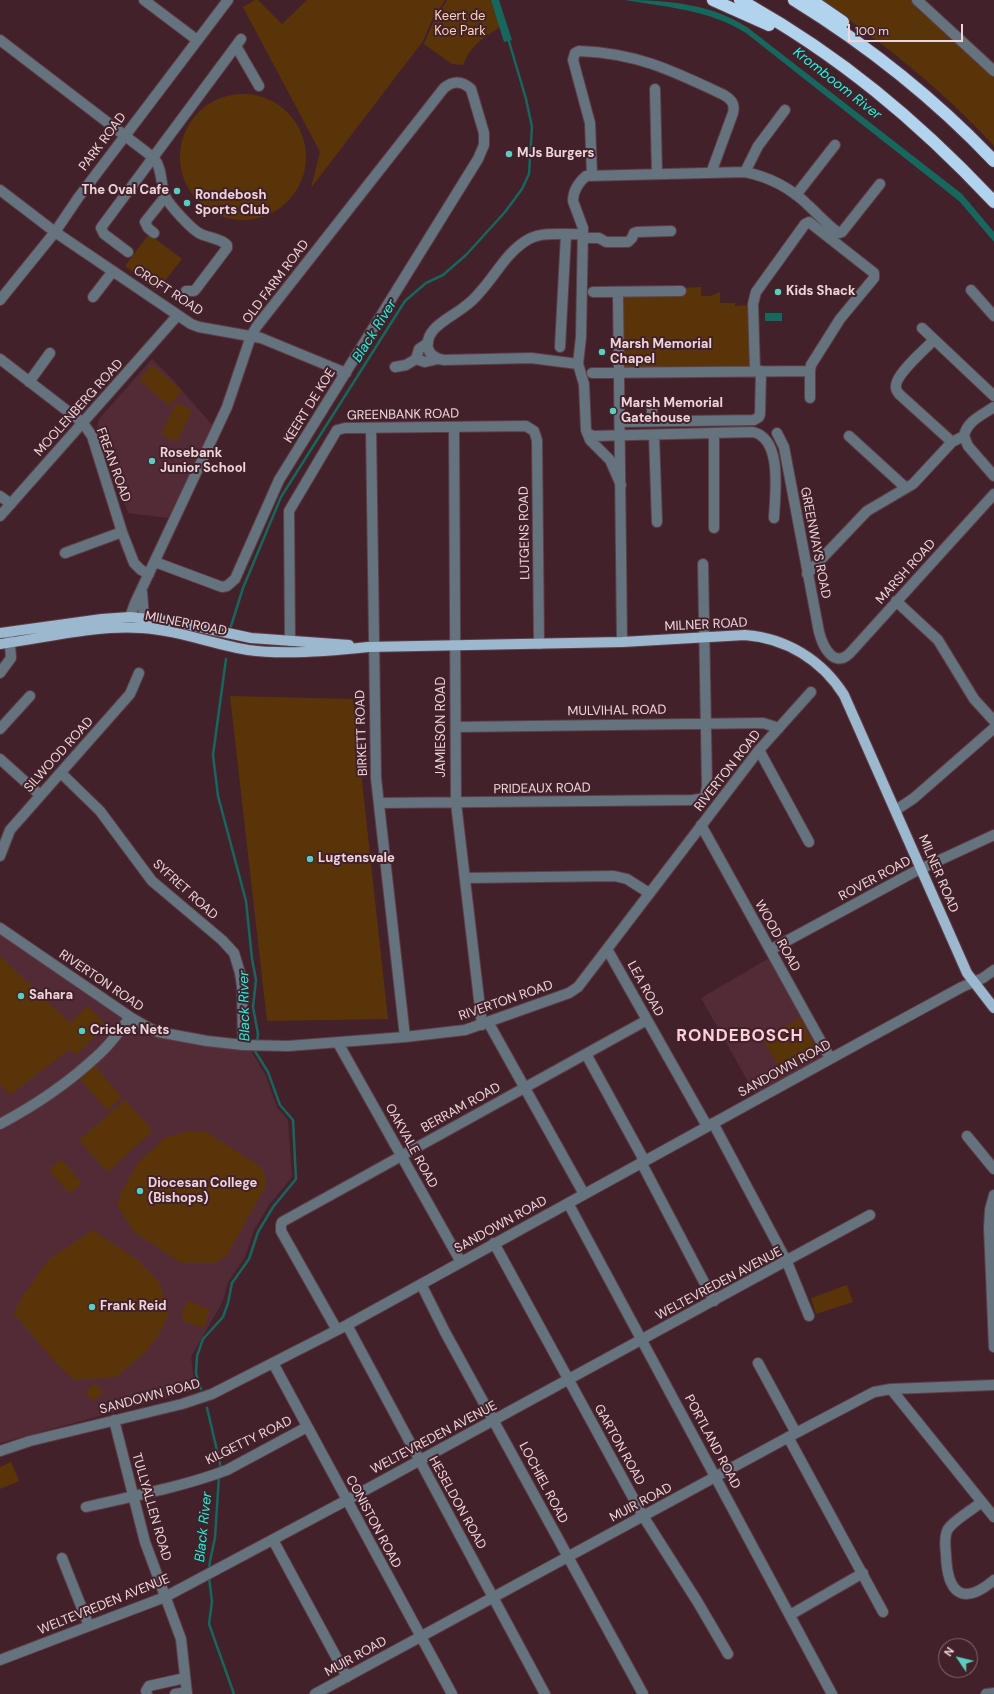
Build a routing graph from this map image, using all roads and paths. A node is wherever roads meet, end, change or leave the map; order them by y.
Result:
1 (144, 0) edge
2 (228, 0) edge
3 (713, 0) edge
4 (740, 0) edge
5 (794, 0) edge
6 (811, 0) edge
7 (917, 0) edge
8 (0, 40) edge
9 (197, 40) junction
10 (994, 71) edge
11 (897, 72) junction
12 (863, 80) junction
13 (259, 86) dead end
14 (471, 89) joint
15 (655, 89) dead end
16 (785, 110) dead end
17 (125, 135) junction
18 (835, 145) dead end
19 (154, 158) junction
20 (994, 161) edge
21 (744, 172) junction
22 (711, 173) junction
23 (657, 174) junction
24 (592, 175) junction
25 (880, 184) dead end
26 (0, 190) edge
27 (796, 195) junction
28 (165, 197) junction
29 (994, 202) edge
30 (671, 231) dead end
31 (55, 232) junction
32 (154, 233) dead end
33 (566, 235) junction
34 (583, 236) junction
35 (128, 252) dead end
36 (113, 270) junction
37 (971, 290) dead end
38 (186, 291) dead end
39 (681, 291) dead end
40 (593, 292) dead end
41 (618, 292) junction
42 (93, 297) dead end
43 (0, 300) edge
44 (177, 316) junction
45 (994, 316) edge
46 (922, 328) dead end
47 (251, 336) junction
48 (934, 340) junction
49 (428, 343) junction
50 (560, 347) dead end
51 (50, 353) dead end
52 (0, 359) edge
53 (416, 359) junction
54 (438, 359) junction
55 (578, 364) junction
56 (395, 367) dead end
57 (758, 371) junction
58 (810, 371) junction
59 (619, 372) junction
60 (346, 373) junction
61 (592, 373) dead end
62 (29, 382) junction
63 (994, 396) edge
64 (810, 398) dead end
65 (652, 406) dead end
66 (994, 407) edge
67 (620, 422) junction
68 (652, 422) junction
69 (83, 423) junction
70 (526, 426) joint
71 (454, 427) junction
72 (371, 428) junction
73 (714, 433) junction
74 (777, 433) dead end
75 (654, 435) junction
76 (620, 436) junction
77 (849, 436) dead end
78 (964, 436) junction
79 (597, 440) junction
80 (952, 442) junction
81 (994, 476) edge
82 (620, 485) junction
83 (906, 488) junction
84 (994, 494) edge
85 (0, 496) edge
86 (11, 504) junction
87 (0, 516) edge
88 (774, 518) dead end
89 (657, 522) dead end
90 (714, 528) dead end
91 (122, 532) junction
92 (65, 553) dead end
93 (155, 562) junction
94 (703, 564) dead end
95 (149, 574) junction
96 (807, 574) junction
97 (142, 592) junction
98 (896, 601) junction
99 (130, 617) junction
100 (144, 618) junction
101 (4, 633) edge
102 (705, 638) junction
103 (290, 641) junction
104 (622, 642) junction
105 (5, 643) edge
106 (539, 644) junction
107 (371, 647) junction
108 (455, 647) junction
109 (833, 656) joint
110 (0, 673) edge
111 (139, 673) dead end
112 (811, 692) dead end
113 (30, 696) dead end
114 (994, 721) edge
115 (706, 723) junction
116 (456, 727) junction
117 (779, 728) junction
118 (994, 728) edge
119 (0, 729) edge
120 (759, 750) junction
121 (0, 759) edge
122 (61, 773) junction
123 (40, 795) junction
124 (705, 798) junction
125 (379, 803) junction
126 (456, 803) junction
127 (715, 806) junction
128 (896, 810) junction
129 (701, 825) junction
130 (994, 835) edge
131 (809, 842) dead end
132 (0, 856) edge
133 (922, 868) junction
134 (465, 878) junction
135 (650, 893) junction
136 (0, 928) edge
137 (607, 949) junction
138 (770, 950) junction
139 (994, 970) edge
140 (973, 982) junction
141 (994, 1008) edge
142 (130, 1017) junction
143 (647, 1020) junction
144 (485, 1024) junction
145 (405, 1036) junction
146 (338, 1042) junction
147 (245, 1045) junction
148 (586, 1054) junction
149 (830, 1058) junction
150 (524, 1088) junction
151 (0, 1124) edge
152 (710, 1125) junction
153 (967, 1136) dead end
154 (402, 1156) junction
155 (643, 1161) junction
156 (994, 1170) edge
157 (584, 1194) junction
158 (994, 1195) edge
159 (568, 1203) junction
160 (870, 1216) dead end
161 (494, 1243) junction
162 (461, 1262) junction
163 (787, 1262) junction
164 (421, 1284) junction
165 (714, 1301) junction
166 (809, 1316) dead end
167 (346, 1325) junction
168 (337, 1330) junction
169 (642, 1340) junction
170 (994, 1347) edge
171 (272, 1363) junction
172 (758, 1363) dead end
173 (568, 1380) junction
174 (994, 1385) edge
175 (891, 1389) junction
176 (114, 1420) junction
177 (495, 1420) junction
178 (307, 1427) junction
179 (792, 1435) junction
180 (0, 1452) edge
181 (419, 1461) junction
182 (716, 1477) junction
183 (132, 1496) junction
184 (347, 1500) junction
185 (982, 1502) junction
186 (86, 1507) dead end
187 (643, 1516) junction
188 (994, 1517) edge
189 (273, 1540) junction
190 (568, 1557) junction
191 (62, 1558) dead end
192 (863, 1573) junction
193 (994, 1580) edge
194 (165, 1597) junction
195 (494, 1598) junction
196 (883, 1612) dead end
197 (790, 1615) junction
198 (88, 1626) junction
199 (420, 1637) junction
200 (728, 1654) dead end
201 (0, 1660) edge
202 (347, 1677) junction
203 (185, 1678) junction
204 (187, 1693) edge
205 (994, 1693) edge
206 (147, 1694) edge
207 (175, 1694) edge
208 (315, 1694) edge
209 (452, 1694) edge
210 (545, 1694) edge
211 (643, 1694) edge
212 (832, 1694) edge
213 (986, 1694) edge

1 - 9 street
2 - 9 street, PARK ROAD
3 - 12 highway
4 - 12 highway
5 - 11 highway
6 - 11 highway
7 - 10 street
8 - 17 street
9 - 17 street, PARK ROAD
11 - 20 highway
12 - 29 highway
13 - 19 street
14 - 47 street, OLD FARM ROAD
14 - 60 street, KEERT DE KOE
15 - 23 street
16 - 21 street
17 - 19 street
17 - 31 street, PARK ROAD
18 - 27 street
19 - 28 street
19 - 35 street
21 - 22 street
21 - 27 street
22 - 23 street
22 - 24 street
23 - 24 street
24 - 34 street
25 - 27 street
26 - 31 street, CROFT ROAD
28 - 32 street
28 - 38 street
30 - 34 street
31 - 36 street, CROFT ROAD
31 - 43 street, PARK ROAD
33 - 34 street
33 - 49 street
33 - 50 street
34 - 55 street
36 - 42 street, CROFT ROAD
36 - 44 street, CROFT ROAD
37 - 45 street
39 - 41 street
40 - 41 street
41 - 59 street
44 - 47 street, CROFT ROAD
44 - 69 street, MOOLENBERG ROAD
46 - 48 street
47 - 60 street, CROFT ROAD
47 - 93 street, OLD FARM ROAD
48 - 63 street
48 - 80 street
49 - 53 street
49 - 54 street
51 - 62 street
52 - 62 street, FREAN ROAD
53 - 54 street
53 - 56 street
54 - 55 street
55 - 79 street
57 - 58 street
57 - 58 street
57 - 59 street
57 - 68 street
58 - 64 street
59 - 61 street
59 - 67 street
60 - 93 street, KEERT DE KOE
62 - 69 street, FREAN ROAD
65 - 68 street
66 - 78 street
67 - 68 street
67 - 76 street
69 - 86 street, MOOLENBERG ROAD
69 - 91 street, FREAN ROAD
70 - 71 street, GREENBANK ROAD
70 - 106 street, LUTGENS ROAD
71 - 72 street, GREENBANK ROAD
71 - 108 street, JAMIESON ROAD
72 - 103 street, GREENBANK ROAD
72 - 107 street, BIRKETT ROAD
73 - 75 street
73 - 88 street
73 - 90 street
74 - 96 street, GREENWAYS ROAD
75 - 76 street
75 - 89 street
76 - 79 street
76 - 82 street
77 - 83 street
78 - 80 street
78 - 81 street
79 - 82 street
80 - 83 street
82 - 104 street
83 - 96 street
84 - 98 street, MARSH ROAD
85 - 86 street
86 - 87 street, MOOLENBERG ROAD
91 - 92 street
91 - 95 street, FREAN ROAD
93 - 95 street, OLD FARM ROAD
94 - 102 street
95 - 97 street, OLD FARM ROAD
96 - 109 street, GREENWAYS ROAD
97 - 99 street, OLD FARM ROAD
97 - 100 street, OLD FARM ROAD
98 - 109 street, MARSH ROAD
98 - 114 street
99 - 100 main road, MILNER ROAD
99 - 101 main road, MILNER ROAD
100 - 103 main road, MILNER ROAD
101 - 105 street
102 - 104 main road, MILNER ROAD
102 - 115 street
102 - 128 main road, MILNER ROAD
103 - 107 main road, MILNER ROAD
104 - 106 main road, MILNER ROAD
105 - 107 main road, MILNER ROAD
105 - 110 street
106 - 108 main road, MILNER ROAD
107 - 108 main road, MILNER ROAD
107 - 125 street, BIRKETT ROAD
108 - 116 street, JAMIESON ROAD
111 - 122 street, SILWOOD ROAD
112 - 117 street, RIVERTON ROAD
113 - 119 street
115 - 116 street, MULVIHAL ROAD
115 - 117 street, MULVIHAL ROAD
115 - 124 street
116 - 126 street, JAMIESON ROAD
117 - 120 street, RIVERTON ROAD
118 - 128 street
120 - 127 street, RIVERTON ROAD
120 - 131 street
121 - 123 street
122 - 123 street, SILWOOD ROAD
122 - 147 street, SYFRET ROAD
123 - 132 street, SILWOOD ROAD
124 - 126 street, PRIDEAUX ROAD
124 - 127 street
125 - 126 street, PRIDEAUX ROAD
125 - 145 street, BIRKETT ROAD
126 - 134 street, JAMIESON ROAD
127 - 129 street, RIVERTON ROAD
128 - 133 main road, MILNER ROAD
129 - 135 street, RIVERTON ROAD
129 - 138 street, WOOD ROAD
130 - 133 street, ROVER ROAD
133 - 138 street, ROVER ROAD
133 - 140 main road, MILNER ROAD
134 - 135 street
134 - 144 street, JAMIESON ROAD
135 - 137 street, RIVERTON ROAD
136 - 142 street, RIVERTON ROAD
137 - 143 street, LEA ROAD
137 - 144 street, RIVERTON ROAD
138 - 149 street, WOOD ROAD
139 - 140 street, SANDOWN ROAD
140 - 141 main road, MILNER ROAD
140 - 149 street, SANDOWN ROAD
142 - 147 street, RIVERTON ROAD
142 - 151 street
143 - 148 street, BERRAM ROAD
143 - 152 street, LEA ROAD
144 - 145 street, RIVERTON ROAD
144 - 150 street, JAMIESON ROAD
145 - 146 street, RIVERTON ROAD
146 - 147 street, RIVERTON ROAD
146 - 154 street, OAKVALE ROAD
148 - 150 street, BERRAM ROAD
148 - 155 street
149 - 152 street, SANDOWN ROAD
150 - 154 street, BERRAM ROAD
150 - 157 street, JAMIESON ROAD
152 - 155 street, SANDOWN ROAD
152 - 163 street, LEA ROAD
153 - 156 street
154 - 162 street, OAKVALE ROAD
154 - 168 street, BERRAM ROAD
155 - 157 street, SANDOWN ROAD
155 - 165 street
157 - 159 street, SANDOWN ROAD
158 - 170 street
159 - 161 street, SANDOWN ROAD
159 - 169 street, PORTLAND ROAD
160 - 163 street, WELTEVREDEN AVENUE
161 - 162 street, SANDOWN ROAD
161 - 173 street, GARTON ROAD
162 - 164 street, SANDOWN ROAD
163 - 165 street, WELTEVREDEN AVENUE
163 - 166 street, LEA ROAD
164 - 167 street, SANDOWN ROAD
164 - 177 street, LOCHIEL ROAD
165 - 169 street, WELTEVREDEN AVENUE
167 - 168 street, SANDOWN ROAD
167 - 181 street, HESELDON ROAD
168 - 171 street, SANDOWN ROAD
169 - 173 street, WELTEVREDEN AVENUE
169 - 182 street, PORTLAND ROAD
171 - 176 street, SANDOWN ROAD
171 - 178 street, CONISTON ROAD
172 - 179 street
173 - 177 street, WELTEVREDEN AVENUE
173 - 187 street, GARTON ROAD
174 - 175 street, MUIR ROAD
175 - 179 street, MUIR ROAD
175 - 185 street
176 - 180 street, SANDOWN ROAD
176 - 183 street, TULLYALLEN ROAD
177 - 181 street, WELTEVREDEN AVENUE
177 - 190 street, LOCHIEL ROAD
178 - 183 street, KILGETTY ROAD
178 - 184 street, CONISTON ROAD
179 - 182 street, MUIR ROAD
179 - 192 street
181 - 184 street, WELTEVREDEN AVENUE
181 - 195 street, HESELDON ROAD
182 - 187 street, MUIR ROAD
182 - 197 street, PORTLAND ROAD
183 - 186 street, KILGETTY ROAD
183 - 194 street, TULLYALLEN ROAD
184 - 189 street, WELTEVREDEN AVENUE
184 - 199 street, CONISTON ROAD
185 - 188 street
185 - 193 street
187 - 190 street, MUIR ROAD
187 - 200 street, GARTON ROAD
189 - 194 street, WELTEVREDEN AVENUE
189 - 202 street
190 - 195 street, MUIR ROAD
190 - 211 street, LOCHIEL ROAD
191 - 198 street
192 - 196 street
192 - 197 street
194 - 198 street, WELTEVREDEN AVENUE
194 - 203 street, TULLYALLEN ROAD
195 - 199 street, MUIR ROAD
195 - 210 street, HESELDON ROAD
197 - 212 street, PORTLAND ROAD
198 - 201 street, WELTEVREDEN AVENUE
199 - 202 street, MUIR ROAD
199 - 209 street, CONISTON ROAD
202 - 208 street, MUIR ROAD
203 - 204 street, TULLYALLEN ROAD
203 - 206 street
204 - 207 street
205 - 213 street

